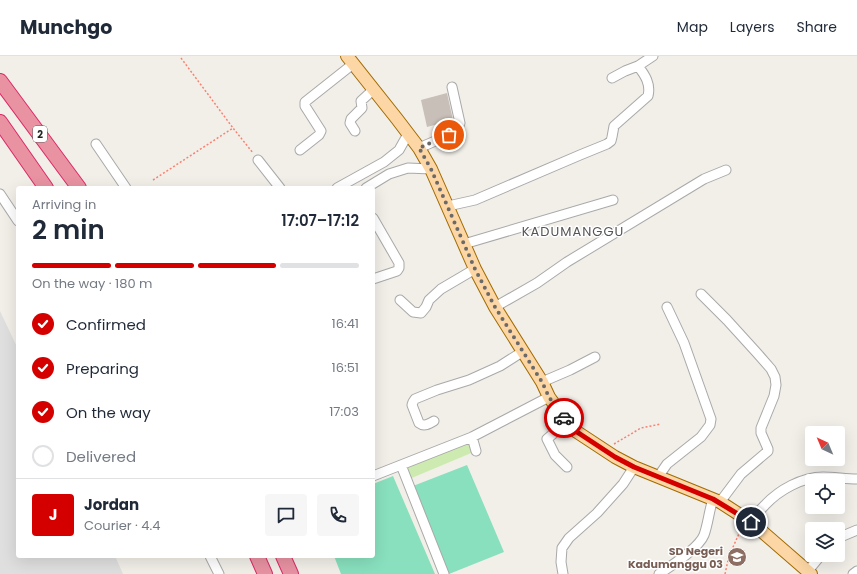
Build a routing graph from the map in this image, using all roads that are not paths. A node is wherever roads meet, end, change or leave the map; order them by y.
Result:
1 (653, 56) edge
2 (350, 60) edge
3 (638, 66) junction
4 (612, 78) dead end
5 (0, 81) edge
6 (452, 87) dead end
7 (374, 89) junction
8 (0, 122) edge
9 (355, 131) dead end
10 (408, 134) junction
11 (96, 144) dead end
12 (419, 148) junction
13 (300, 150) dead end
14 (258, 160) road end
15 (384, 162) junction
16 (431, 169) junction
17 (726, 170) dead end
18 (389, 174) junction
19 (352, 180) junction
20 (45, 186) edge
21 (78, 186) edge
22 (125, 186) edge
23 (278, 186) edge
24 (341, 186) edge
25 (355, 186) edge
26 (369, 186) edge
27 (0, 194) edge
28 (613, 200) dead end
29 (448, 206) junction
30 (16, 218) edge
31 (375, 221) edge
32 (464, 244) junction
33 (475, 269) junction
34 (375, 278) edge
35 (701, 294) dead end
36 (400, 300) dead end
37 (495, 307) junction
38 (667, 307) dead end
39 (522, 352) junction
40 (595, 356) dead end
41 (542, 382) junction
42 (549, 397) junction
43 (434, 422) dead end
44 (567, 422) junction
45 (472, 437) junction
46 (476, 451) dead end
47 (401, 466) junction
48 (567, 467) dead end
49 (634, 467) junction
50 (375, 475) edge
51 (658, 477) junction
52 (857, 479) edge
53 (716, 501) junction
54 (748, 520) junction
55 (857, 530) edge
56 (845, 535) edge
57 (211, 558) edge
58 (258, 558) edge
59 (284, 558) edge
60 (816, 562) edge
61 (857, 571) edge
62 (809, 573) edge
63 (219, 574) edge
64 (265, 574) edge
65 (291, 574) edge
66 (444, 574) edge
67 (563, 574) edge
68 (659, 574) edge
69 (853, 574) edge

1 - 3 street
2 - 7 main road
2 - 13 street
3 - 4 street
3 - 29 street
5 - 21 highway, 2
6 - 12 street
7 - 9 street
7 - 10 main road
8 - 20 highway, 2
10 - 12 main road
10 - 15 street
11 - 22 street
12 - 16 main road
14 - 23 street
15 - 18 street
15 - 19 street
16 - 18 street
16 - 29 main road
17 - 37 street
18 - 26 street
19 - 24 street
19 - 25 street
27 - 30 street
28 - 32 street
29 - 32 main road
31 - 34 street
32 - 33 main road
33 - 36 street
33 - 37 main road
35 - 53 street
37 - 39 main road
38 - 51 street
39 - 41 main road
39 - 43 street
40 - 41 street
41 - 42 main road
42 - 44 main road
42 - 45 street
44 - 48 street
44 - 49 main road
45 - 46 street
45 - 47 street
47 - 50 street
47 - 66 street
49 - 51 main road
49 - 67 street
51 - 53 main road
52 - 54 street
53 - 54 main road
53 - 68 street
54 - 62 main road
55 - 56 street
57 - 63 street
58 - 64 highway
59 - 65 highway
60 - 62 street
61 - 69 street

